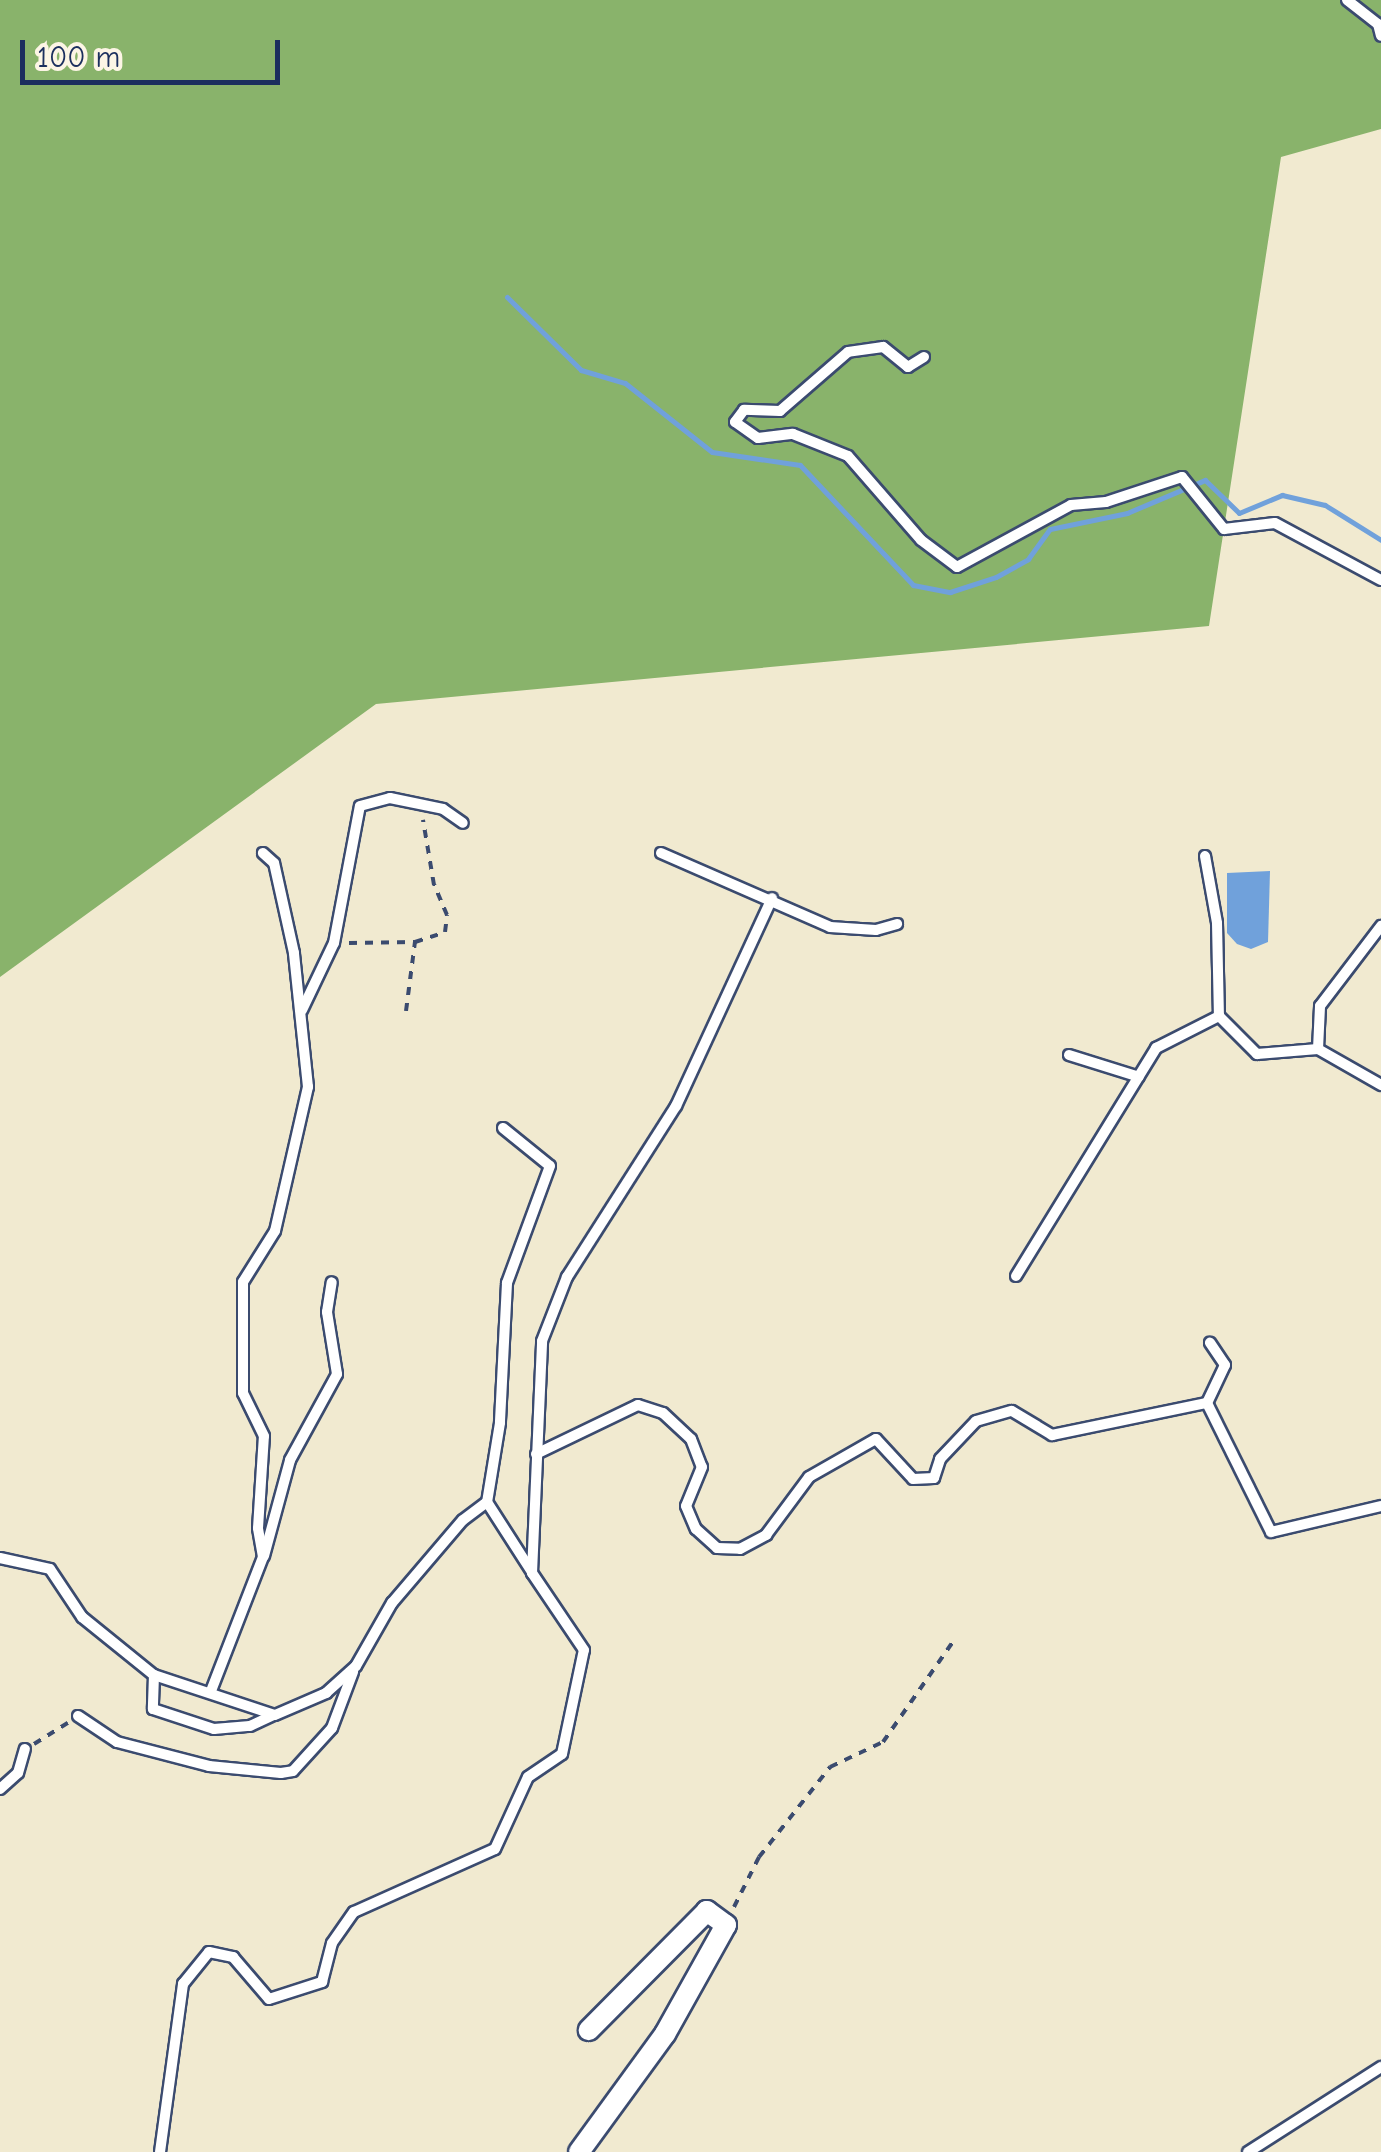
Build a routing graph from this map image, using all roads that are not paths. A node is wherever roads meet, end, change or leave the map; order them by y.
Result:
1 (1347, 0) edge
2 (1381, 36) edge
3 (924, 356) dead end
4 (1381, 580) edge
5 (463, 823) dead end
6 (263, 853) dead end
7 (661, 853) dead end
8 (1205, 856) dead end
9 (772, 898) junction
10 (897, 924) dead end
11 (1381, 926) edge
12 (302, 1010) junction
13 (1219, 1016) junction
14 (1318, 1050) junction
15 (1069, 1055) dead end
16 (1139, 1077) junction
17 (1381, 1085) edge
18 (504, 1128) dead end
19 (1016, 1276) dead end
20 (332, 1282) dead end
21 (1210, 1343) dead end
22 (1208, 1402) junction
23 (536, 1454) junction
24 (487, 1502) junction
25 (1381, 1506) edge
26 (263, 1557) junction
27 (0, 1558) edge
28 (532, 1573) junction
29 (356, 1666) junction
30 (154, 1675) junction
31 (211, 1690) junction
32 (275, 1715) junction
33 (78, 1716) road end
34 (26, 1749) road end
35 (0, 1789) edge
36 (590, 2030) dead end
37 (1381, 2066) edge
38 (160, 2152) edge
39 (579, 2152) edge
40 (1248, 2152) edge

1 - 2 lane
3 - 4 lane
5 - 12 lane
6 - 12 lane
7 - 9 lane
8 - 13 lane
9 - 10 lane
9 - 23 lane
11 - 14 lane
12 - 26 lane
13 - 14 lane
13 - 16 lane
14 - 17 lane
15 - 16 lane
16 - 19 lane
18 - 24 lane
20 - 26 lane
21 - 22 lane
22 - 23 lane
22 - 25 lane
23 - 28 lane
24 - 28 lane
24 - 29 lane
26 - 31 lane
27 - 30 lane
28 - 38 lane
29 - 32 lane
29 - 33 lane
30 - 31 lane
30 - 32 lane
31 - 32 lane
34 - 35 lane
36 - 39 street
37 - 40 lane

